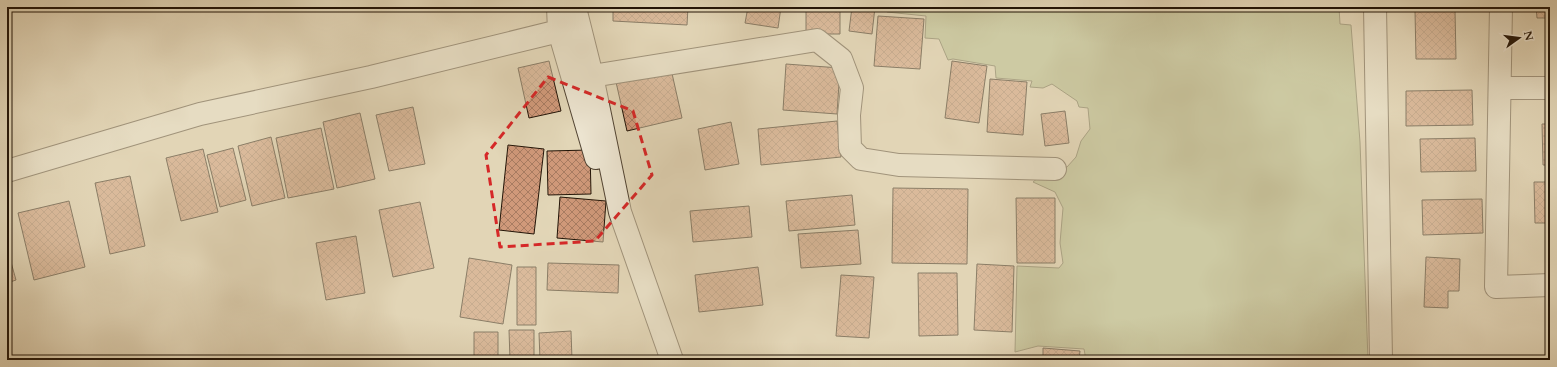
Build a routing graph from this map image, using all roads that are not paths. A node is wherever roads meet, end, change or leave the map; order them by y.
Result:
1 (558, 7) edge
2 (576, 7) edge
3 (1375, 7) edge
4 (1501, 7) edge
5 (559, 31) junction
6 (592, 76) junction
7 (1500, 88) junction
8 (1550, 88) edge
9 (1055, 169) dead end
10 (7, 171) edge
11 (1550, 285) edge
12 (658, 360) edge
13 (672, 360) edge
14 (1381, 360) edge

1 - 5 street
2 - 6 street
3 - 14 street
4 - 7 street
5 - 10 street
5 - 12 street
6 - 9 street
6 - 13 street
7 - 8 street
7 - 11 street

